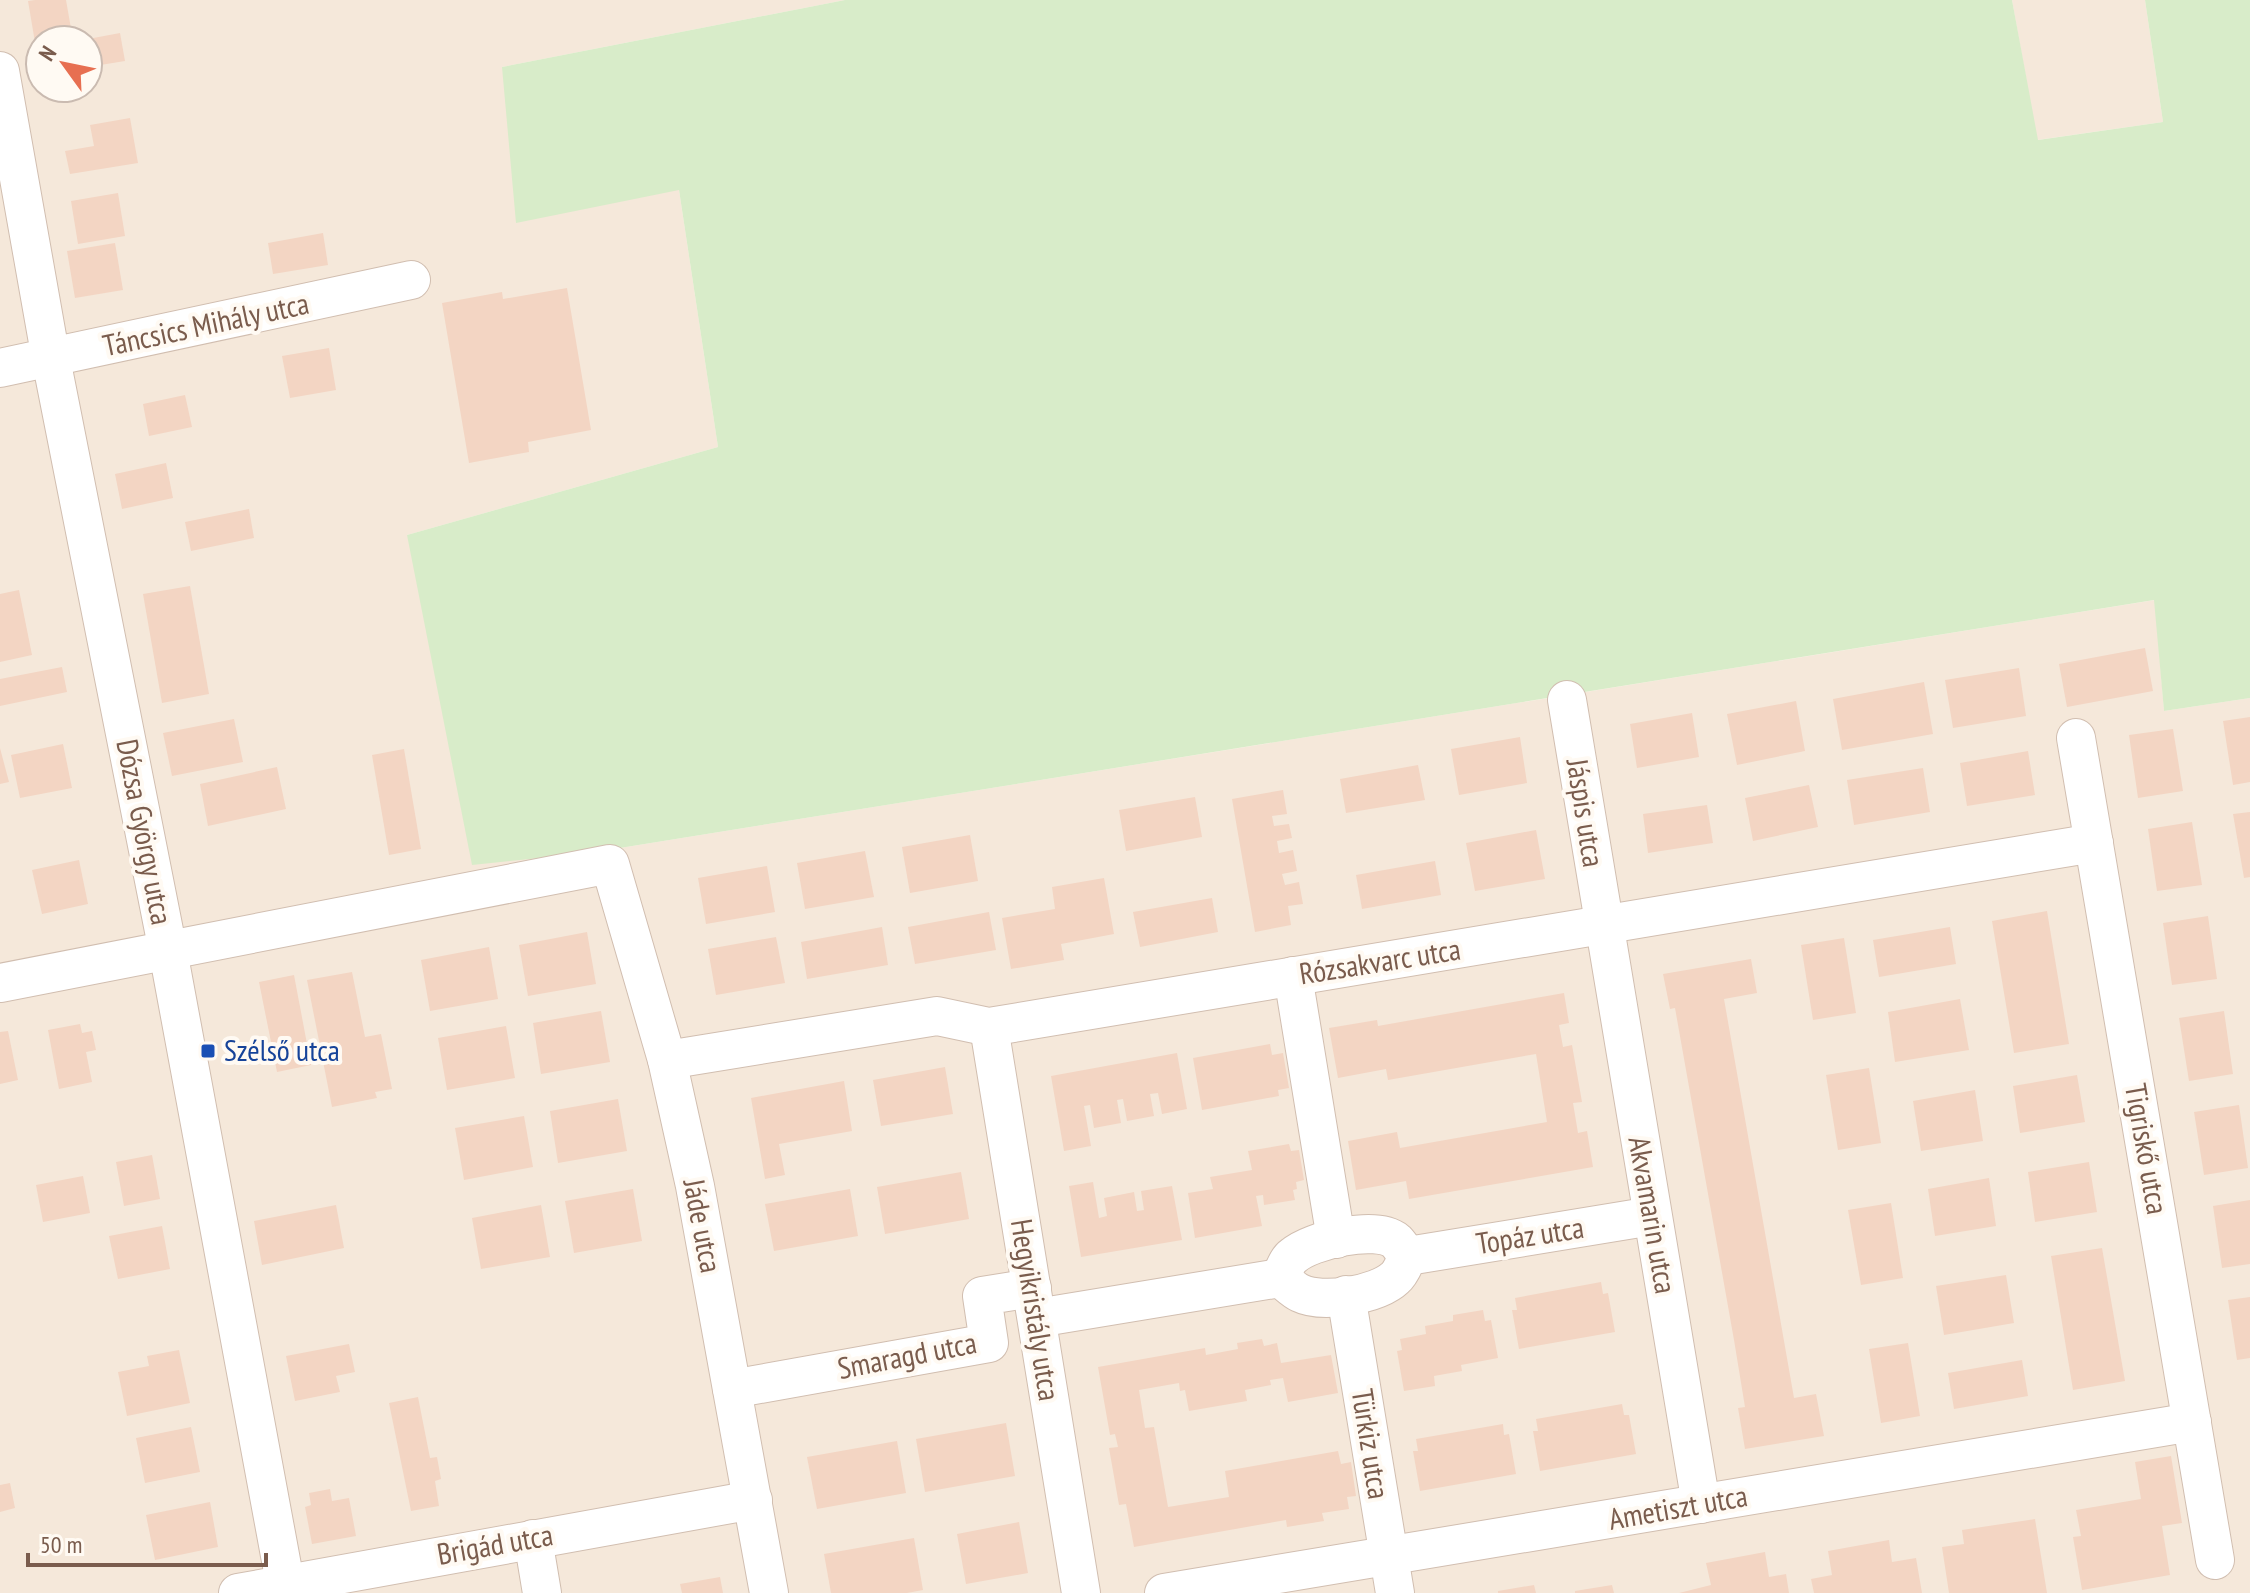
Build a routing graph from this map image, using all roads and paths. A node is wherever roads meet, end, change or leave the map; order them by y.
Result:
1 (0, 71) edge
2 (411, 280) dead end
3 (51, 359) junction
4 (0, 368) edge
5 (1567, 700) dead end
6 (2076, 738) dead end
7 (2094, 843) junction
8 (1603, 926) junction
9 (168, 951) junction
10 (1293, 976) junction
11 (0, 983) edge
12 (989, 1027) junction
13 (667, 1060) junction
14 (1652, 1216) junction
15 (1336, 1239) junction
16 (1408, 1256) junction
17 (1280, 1278) junction
18 (1346, 1295) junction
19 (1034, 1303) junction
20 (732, 1389) junction
21 (2192, 1422) junction
22 (753, 1500) junction
23 (1701, 1504) junction
24 (533, 1539) junction
25 (2215, 1560) dead end
26 (1392, 1575) edge
27 (286, 1588) edge
28 (238, 1593) edge
29 (542, 1593) edge
30 (769, 1593) edge
31 (1081, 1593) edge
32 (1164, 1593) edge

1 - 3 street, Dózsa György utca
2 - 3 street, Táncsics Mihály utca
3 - 4 street, Táncsics Mihály utca
3 - 9 street, Dózsa György utca
5 - 8 street, Jáspis utca
6 - 7 street, Tigriskő utca
7 - 8 street, Rózsakvarc utca
7 - 21 street, Tigriskő utca
8 - 10 street, Rózsakvarc utca
8 - 14 street, Akvamarin utca
9 - 11 street
9 - 13 street, Jáde utca
9 - 27 street, Dózsa György utca
10 - 12 street, Rózsakvarc utca
10 - 15 street
12 - 13 street, Rózsakvarc utca
12 - 19 street, Hegyikristály utca
13 - 20 street, Jáde utca
14 - 16 street, Topáz utca
14 - 23 street, Akvamarin utca
15 - 16 street
15 - 17 street
16 - 18 street
17 - 18 street
17 - 19 street
18 - 26 street, Türkiz utca
19 - 20 street, Smaragd utca
19 - 31 street, Hegyikristály utca
20 - 22 street, Jáde utca
21 - 23 street, Ametiszt utca
21 - 25 street, Tigriskő utca
22 - 24 street, Brigád utca
22 - 30 street, Jáde utca
23 - 26 street, Ametiszt utca
24 - 27 street, Brigád utca
24 - 29 street
26 - 32 street, Ametiszt utca
27 - 28 street, Brigád utca

